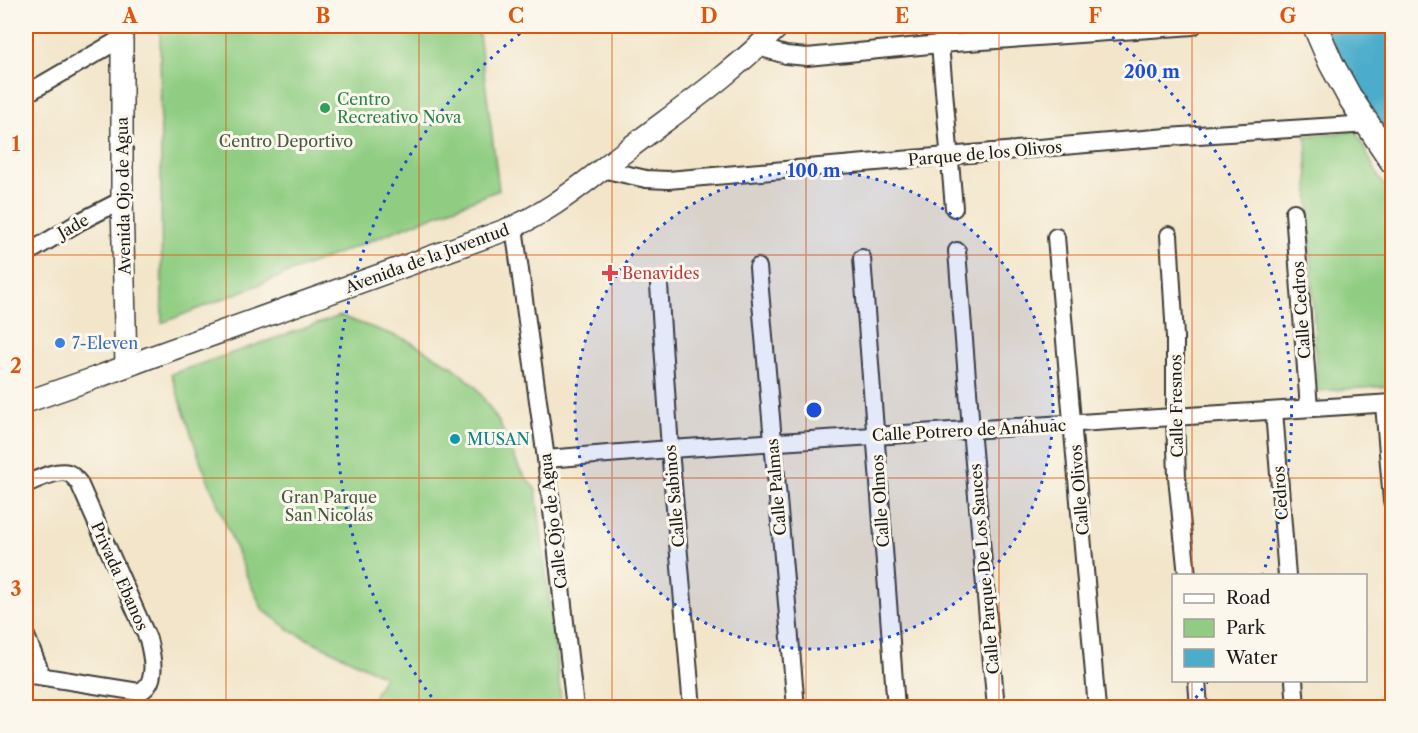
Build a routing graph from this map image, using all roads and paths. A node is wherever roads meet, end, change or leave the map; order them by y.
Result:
1 (780, 26) edge
2 (1193, 26) edge
3 (1315, 26) edge
4 (122, 32) edge
5 (940, 44) junction
6 (758, 47) junction
7 (26, 94) edge
8 (1369, 124) junction
9 (949, 156) junction
10 (1392, 161) edge
11 (602, 169) junction
12 (122, 200) junction
13 (954, 208) dead end
14 (1294, 212) dead end
15 (514, 227) junction
16 (1169, 235) dead end
17 (1056, 237) dead end
18 (957, 251) dead end
19 (26, 254) edge
20 (862, 258) dead end
21 (758, 267) dead end
22 (659, 285) dead end
23 (126, 366) junction
24 (26, 402) edge
25 (1388, 403) edge
26 (1309, 408) junction
27 (1274, 411) junction
28 (1175, 417) junction
29 (1073, 424) junction
30 (971, 429) junction
31 (875, 435) junction
32 (772, 442) junction
33 (670, 449) junction
34 (546, 459) junction
35 (26, 484) edge
36 (1392, 501) edge
37 (1187, 574) edge
38 (1287, 574) edge
39 (26, 636) edge
40 (26, 674) edge
41 (42, 676) junction
42 (1197, 682) edge
43 (1294, 682) edge
44 (575, 708) edge
45 (692, 708) edge
46 (796, 708) edge
47 (897, 708) edge
48 (996, 708) edge
49 (1097, 708) edge
50 (1199, 708) edge
51 (1296, 708) edge

1 - 6 street, Avenida de la Juventud
2 - 5 street
3 - 8 main road
4 - 7 street
4 - 12 street, Avenida Ojo de Agua
5 - 6 street
5 - 9 street
6 - 11 street, Avenida de la Juventud
8 - 9 street, Parque de los Olivos
8 - 10 main road
9 - 11 street, Parque de los Olivos
9 - 13 street
11 - 15 street, Avenida de la Juventud
12 - 19 street, Jade
12 - 23 street, Avenida Ojo de Agua
14 - 26 street, Calle Cedros
15 - 23 street, Avenida de la Juventud
15 - 34 street, Calle Ojo de Agua
16 - 28 street, Calle Fresnos
17 - 29 street, Calle Olivos
18 - 30 street, Calle Parque De Los Sauces
20 - 31 street, Calle Olmos
21 - 32 street, Calle Palmas
22 - 33 street, Calle Sabinos
23 - 24 street, Avenida de la Juventud
25 - 26 street, Calle Potrero de Anáhuac
25 - 36 street
26 - 27 street, Calle Potrero de Anáhuac
27 - 28 street, Calle Potrero de Anáhuac
27 - 38 street, Cedros
28 - 29 street, Calle Potrero de Anáhuac
28 - 37 street, Calle Fresnos
29 - 30 street, Calle Potrero de Anáhuac
29 - 49 street, Calle Olivos
30 - 31 street, Calle Potrero de Anáhuac
30 - 48 street, Calle Parque De Los Sauces
31 - 32 street, Calle Potrero de Anáhuac
31 - 47 street, Calle Olmos
32 - 33 street, Calle Potrero de Anáhuac
32 - 46 street, Calle Palmas
33 - 34 street, Calle Potrero de Anáhuac
33 - 45 street, Calle Sabinos
34 - 44 street, Calle Ojo de Agua
35 - 41 street, Privada Ebanos
39 - 41 street
40 - 41 street
42 - 50 street
43 - 51 street

